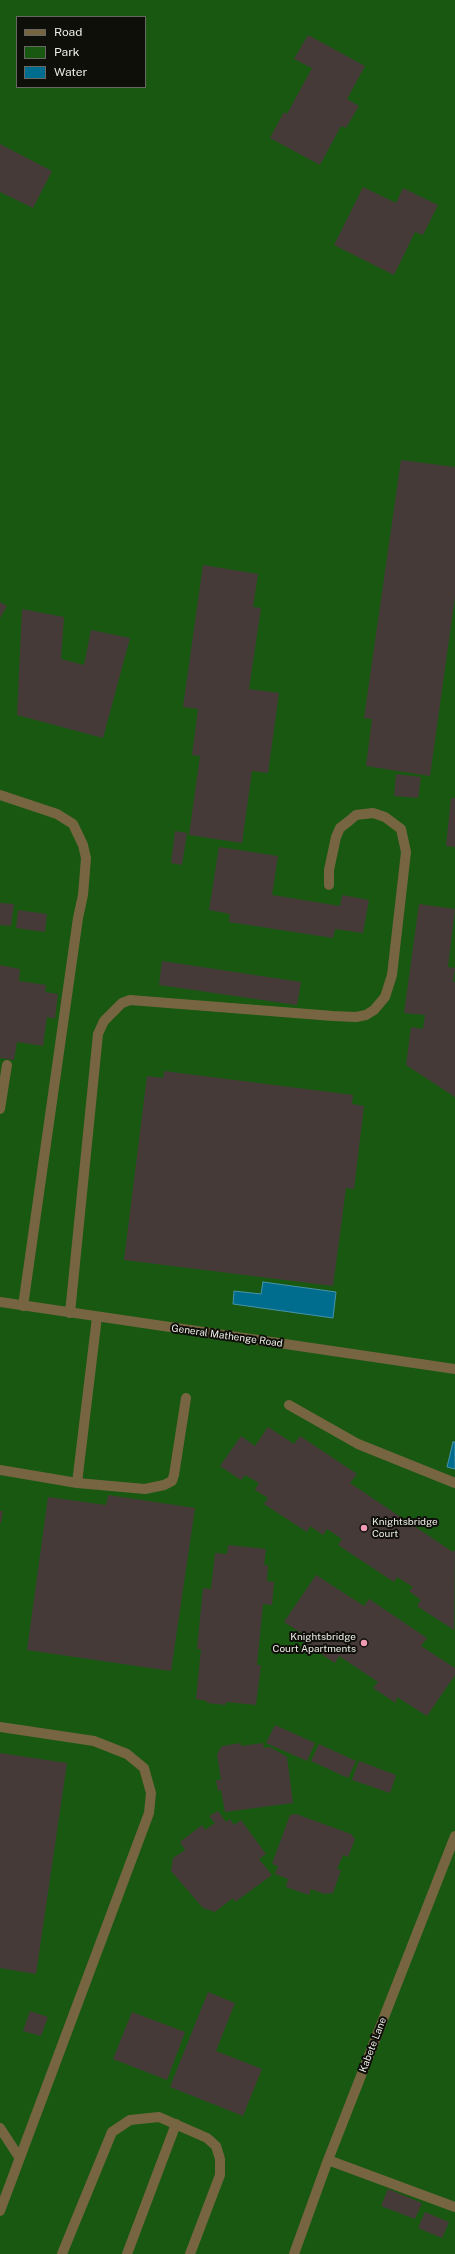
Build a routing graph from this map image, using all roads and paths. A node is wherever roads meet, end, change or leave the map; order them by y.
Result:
1 (0, 795) edge
2 (330, 885) dead end
3 (7, 1065) dead end
4 (0, 1108) edge
5 (0, 1302) edge
6 (23, 1306) junction
7 (70, 1313) junction
8 (97, 1317) junction
9 (455, 1368) edge
10 (186, 1398) dead end
11 (289, 1406) dead end
12 (0, 1470) edge
13 (77, 1483) junction
14 (455, 1483) edge
15 (0, 1727) edge
16 (455, 1836) edge
17 (176, 2124) junction
18 (0, 2128) edge
19 (19, 2157) junction
20 (328, 2160) junction
21 (455, 2207) edge
22 (0, 2211) edge
23 (62, 2254) edge
24 (127, 2254) edge
25 (190, 2254) edge
26 (294, 2254) edge

1 - 6 street
2 - 7 street
3 - 4 street
5 - 6 street, General Mathenge Road
6 - 7 street, General Mathenge Road
7 - 8 street, General Mathenge Road
8 - 9 street, General Mathenge Road
8 - 13 street
10 - 13 street
11 - 14 street
12 - 13 street
15 - 19 street
16 - 20 street, Kabete Lane
17 - 23 street
17 - 24 street
17 - 25 street
18 - 19 street
19 - 22 street
20 - 21 street
20 - 26 street, Kabete Lane

